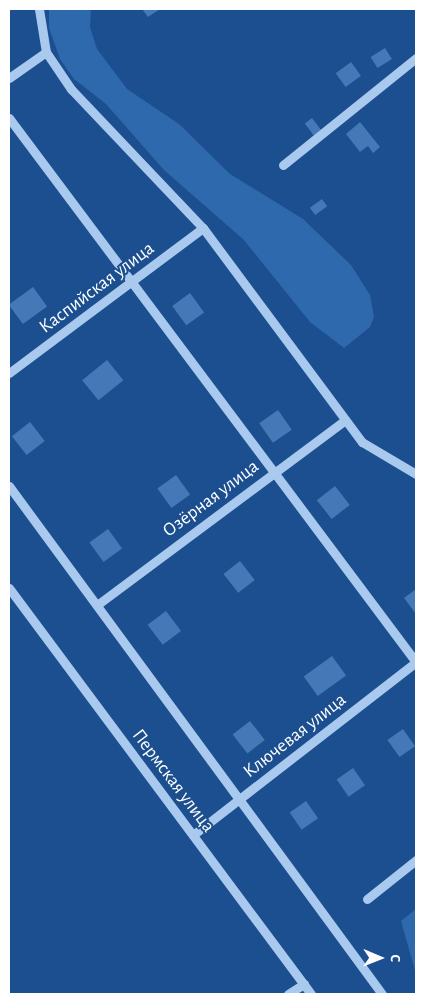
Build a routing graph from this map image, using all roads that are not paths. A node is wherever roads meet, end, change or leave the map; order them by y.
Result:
1 (39, 9) edge
2 (46, 52) junction
3 (416, 58) edge
4 (9, 78) edge
5 (9, 118) edge
6 (283, 165) dead end
7 (203, 228) junction
8 (132, 283) junction
9 (9, 373) edge
10 (345, 420) junction
11 (274, 472) junction
12 (416, 474) edge
13 (9, 486) edge
14 (9, 588) edge
15 (96, 605) junction
16 (416, 662) edge
17 (240, 799) junction
18 (193, 836) junction
19 (416, 860) edge
20 (367, 899) dead end
21 (304, 984) junction
22 (288, 994) edge
23 (311, 994) edge
24 (382, 994) edge

1 - 2 street
2 - 4 street
2 - 7 street
3 - 6 street
5 - 8 street
7 - 8 street, Каспийская улица
7 - 10 street
8 - 9 street, Каспийская улица
8 - 11 street
10 - 11 street, Озёрная улица
10 - 12 street
11 - 15 street, Озёрная улица
11 - 16 street
13 - 15 street
14 - 18 street, Пермская улица
15 - 17 street
16 - 17 street, Ключевая улица
17 - 18 street, Ключевая улица
17 - 24 street
18 - 21 street, Пермская улица
19 - 20 street
21 - 22 street
21 - 23 street, Пермская улица

